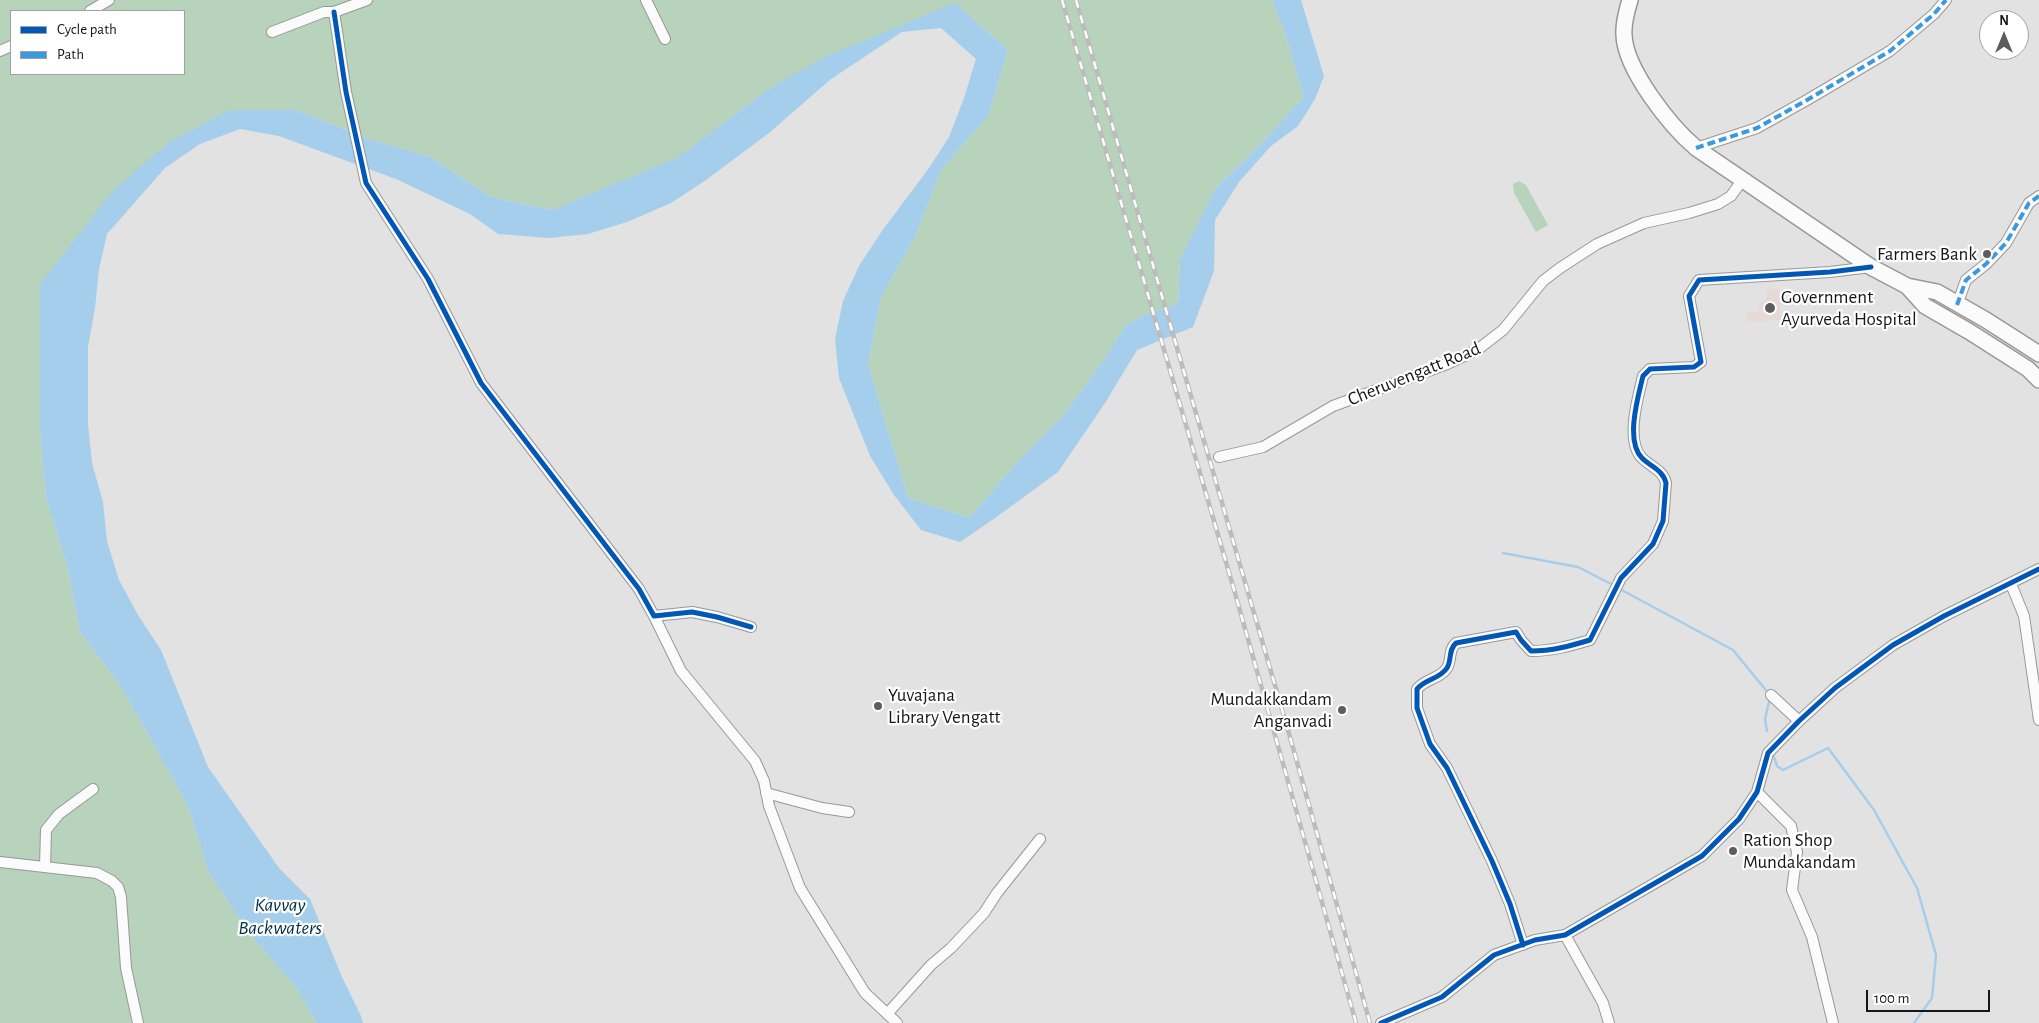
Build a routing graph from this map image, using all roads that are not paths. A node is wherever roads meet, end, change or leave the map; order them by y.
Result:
1 (108, 0) edge
2 (367, 0) edge
3 (646, 0) edge
4 (1630, 0) edge
5 (1946, 0) edge
6 (92, 10) edge
7 (334, 12) junction
8 (272, 32) dead end
9 (665, 39) dead end
10 (1696, 148) junction
11 (1743, 179) junction
12 (2039, 196) edge
13 (1871, 267) junction
14 (1907, 286) junction
15 (1957, 305) junction
16 (2039, 354) edge
17 (2039, 380) edge
18 (1220, 457) dead end
19 (2039, 569) edge
20 (2010, 584) junction
21 (654, 616) junction
22 (750, 627) dead end
23 (1771, 695) dead end
24 (2039, 720) edge
25 (1799, 721) junction
26 (93, 790) dead end
27 (766, 792) junction
28 (1757, 792) junction
29 (848, 812) dead end
30 (1040, 839) dead end
31 (0, 862) edge
32 (45, 867) junction
33 (1565, 935) junction
34 (1523, 945) junction
35 (887, 1014) junction
36 (138, 1023) edge
37 (897, 1023) edge
38 (1380, 1023) edge
39 (1609, 1023) edge
40 (1833, 1023) edge

1 - 6 street
2 - 7 street
3 - 9 street
4 - 10 highway
5 - 10 street
7 - 8 street
7 - 21 street
10 - 11 highway
11 - 13 highway
11 - 18 street, Cheruvengatt Road
12 - 15 street
13 - 14 highway
13 - 34 street
14 - 15 highway
14 - 17 highway
15 - 16 highway
19 - 20 street
20 - 24 street
20 - 25 street
21 - 22 street
21 - 27 street
23 - 25 street
25 - 28 street
26 - 32 street
27 - 29 street
27 - 35 street
28 - 33 street
28 - 40 street
30 - 35 street
31 - 32 street
32 - 36 street
33 - 34 street
33 - 39 street
34 - 38 street
35 - 37 street

